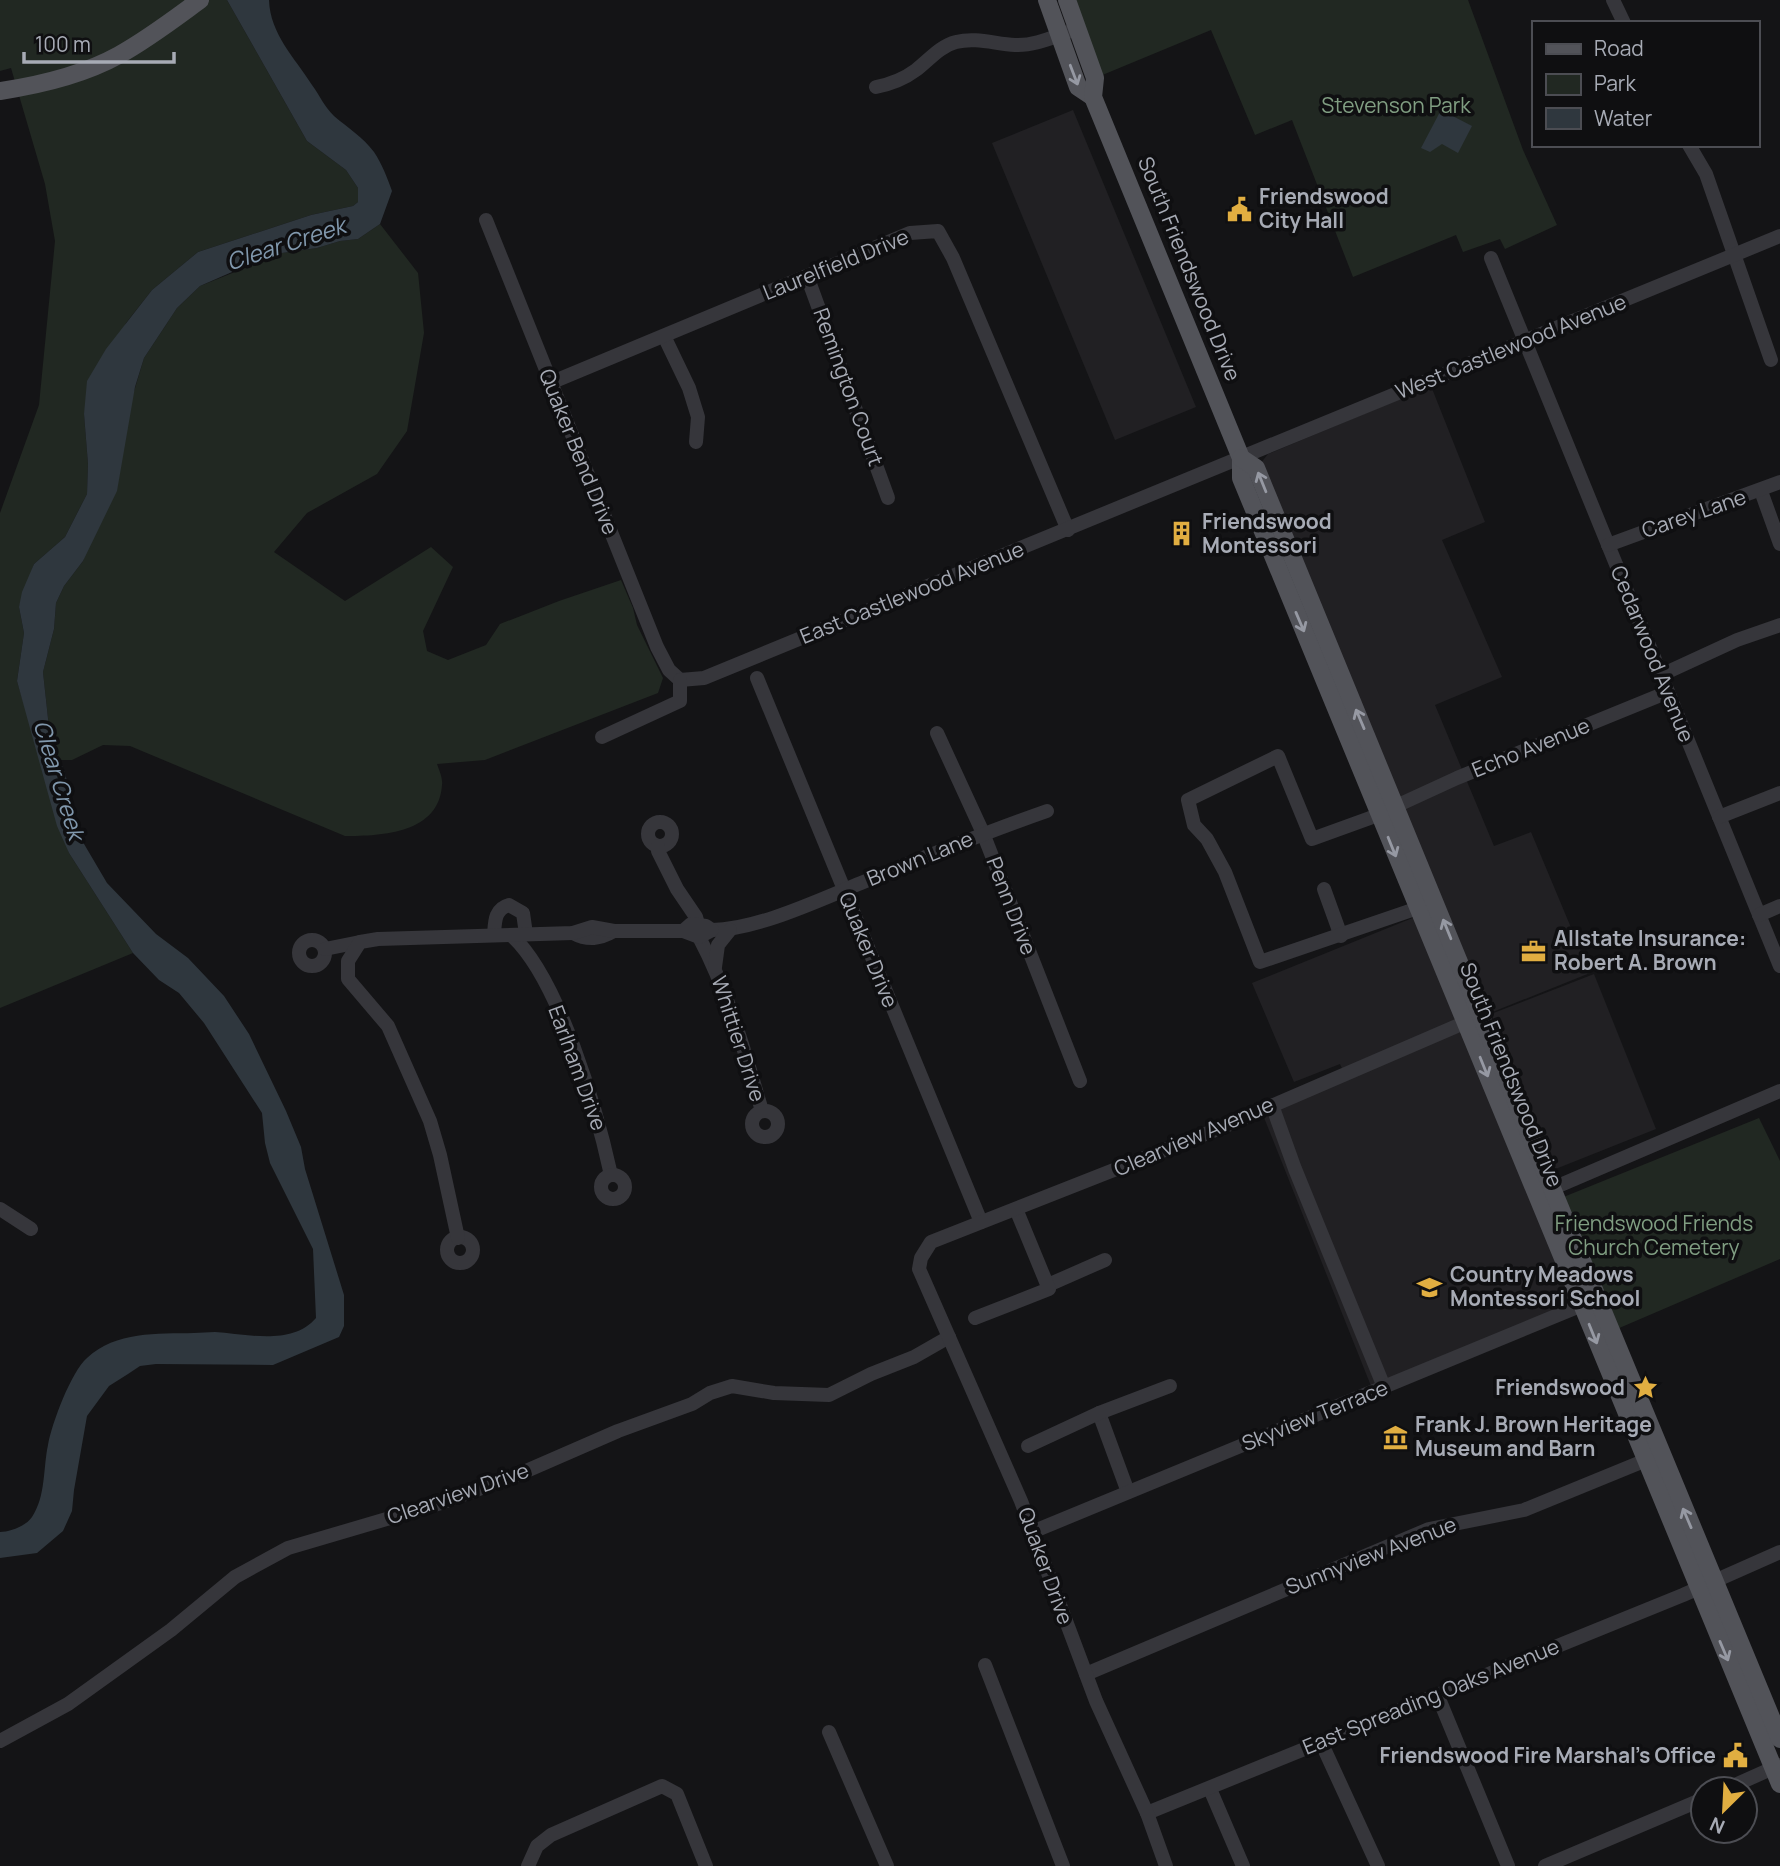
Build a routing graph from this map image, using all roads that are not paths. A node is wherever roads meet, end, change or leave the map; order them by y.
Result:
1 (1047, 0) edge
2 (1067, 0) edge
3 (1612, 0) edge
4 (197, 3) edge
5 (1623, 21) edge
6 (1076, 29) junction
7 (1058, 36) junction
8 (876, 88) dead end
9 (0, 92) edge
10 (1093, 97) junction
11 (1690, 147) edge
12 (486, 220) dead end
13 (1780, 236) edge
14 (1734, 255) junction
15 (1491, 258) dead end
16 (807, 276) junction
17 (664, 336) junction
18 (1525, 341) junction
19 (1771, 360) dead end
20 (550, 383) junction
21 (696, 442) dead end
22 (1241, 458) junction
23 (1780, 482) edge
24 (1760, 491) junction
25 (888, 498) dead end
26 (1068, 530) junction
27 (1780, 544) edge
28 (1608, 545) junction
29 (1780, 625) edge
30 (1661, 676) junction
31 (757, 678) dead end
32 (680, 680) junction
33 (1668, 692) junction
34 (937, 733) dead end
35 (602, 737) dead end
36 (1780, 793) edge
37 (1395, 805) junction
38 (1047, 811) dead end
39 (1379, 813) junction
40 (1719, 817) junction
41 (983, 833) junction
42 (658, 846) dead end
43 (844, 890) junction
44 (1324, 890) dead end
45 (1780, 906) edge
46 (1418, 908) junction
47 (1759, 915) junction
48 (730, 930) junction
49 (699, 931) junction
50 (518, 935) junction
51 (545, 935) junction
52 (494, 936) junction
53 (1341, 936) junction
54 (360, 942) junction
55 (349, 963) junction
56 (534, 964) junction
57 (1780, 966) edge
58 (715, 967) junction
59 (1473, 1019) junction
60 (1080, 1081) dead end
61 (1780, 1091) edge
62 (1272, 1105) junction
63 (762, 1111) dead end
64 (611, 1175) dead end
65 (1544, 1192) junction
66 (0, 1209) edge
67 (1016, 1209) junction
68 (982, 1223) junction
69 (31, 1229) dead end
70 (458, 1238) dead end
71 (1105, 1260) dead end
72 (919, 1268) joint
73 (1048, 1285) junction
74 (1589, 1302) junction
75 (975, 1318) dead end
76 (949, 1337) junction
77 (1170, 1386) dead end
78 (1384, 1387) junction
79 (1099, 1412) junction
80 (1028, 1446) dead end
81 (1653, 1457) junction
82 (1128, 1492) junction
83 (1032, 1532) junction
84 (1780, 1552) edge
85 (1706, 1584) junction
86 (985, 1665) dead end
87 (1086, 1674) junction
88 (1437, 1694) junction
89 (829, 1732) dead end
90 (1780, 1739) edge
91 (0, 1741) edge
92 (1321, 1742) junction
93 (1778, 1773) edge
94 (1759, 1779) edge
95 (1210, 1789) junction
96 (1689, 1805) edge
97 (1147, 1813) junction
98 (528, 1866) edge
99 (706, 1866) edge
100 (887, 1866) edge
101 (1063, 1866) edge
102 (1166, 1866) edge
103 (1242, 1866) edge
104 (1378, 1866) edge
105 (1508, 1866) edge
106 (1545, 1866) edge

1 - 7 main road, South Friendswood Drive
2 - 6 main road, South Friendswood Drive
3 - 5 street
4 - 9 main road
6 - 7 street
6 - 10 main road, South Friendswood Drive
7 - 8 street
7 -> 10 main road, South Friendswood Drive
10 - 22 main road, South Friendswood Drive
11 - 14 street
12 - 20 street, Quaker Bend Drive
13 - 14 street, West Castlewood Avenue
14 - 18 street, West Castlewood Avenue
14 - 19 street
15 - 18 street, Cedarwood Avenue
16 - 17 street, Laurelfield Drive
16 - 25 street, Remington Court
16 - 26 street, Laurelfield Drive
17 - 20 street, Laurelfield Drive
17 - 21 street
18 - 22 street, West Castlewood Avenue
18 - 28 street, Cedarwood Avenue
20 - 32 street, Quaker Bend Drive
22 - 26 street, East Castlewood Avenue
37 -> 22 main road, South Friendswood Drive
22 -> 39 main road, South Friendswood Drive
23 - 24 street, Carey Lane
24 - 27 street
24 - 28 street, Carey Lane
26 - 32 street, East Castlewood Avenue
28 - 30 street, Cedarwood Avenue
29 - 30 street
30 - 33 street, Cedarwood Avenue
31 - 43 street, Quaker Drive
32 - 35 street
33 - 37 street, Echo Avenue
33 - 40 street, Cedarwood Avenue
34 - 41 street, Penn Drive
36 - 40 street
37 - 39 street, Echo Avenue
59 -> 37 main road, South Friendswood Drive
38 - 41 street, Brown Lane
39 -> 46 main road, South Friendswood Drive
39 - 53 street, Echo Avenue
40 - 47 street, Cedarwood Avenue
41 - 43 street, Brown Lane
41 - 60 street, Penn Drive
42 - 49 street, Whittier Drive
43 - 48 street, Brown Lane
43 - 68 street, Quaker Drive
44 - 53 street
45 - 47 street
46 - 53 street
46 - 59 main road, South Friendswood Drive
47 - 57 street, Cedarwood Avenue
48 - 49 street, Brown Lane
48 - 58 street, Whittier Drive
49 - 51 street, Brown Lane
49 - 58 street, Whittier Drive
50 - 51 street, Brown Lane
50 - 52 street, Brown Lane
50 - 52 street, Earlham Drive
50 - 56 street, Earlham Drive
51 - 56 street
52 - 54 street, Brown Lane
54 - 55 street
54 - 55 street, Brown Lane
55 - 70 street
56 - 64 street, Earlham Drive
58 - 63 street, Whittier Drive
59 - 62 street, Clearview Avenue
59 - 65 main road, South Friendswood Drive
61 - 65 street
62 - 67 street, Clearview Avenue
62 - 78 street
65 - 74 main road, South Friendswood Drive
66 - 69 street
67 - 68 street, Clearview Avenue
67 - 73 street
68 - 72 street, Clearview Avenue
71 - 73 street
72 - 76 street, Quaker Drive
73 - 75 street
74 - 78 street, Skyview Terrace
74 - 81 main road, South Friendswood Drive
76 - 83 street, Quaker Drive
76 - 91 street, Clearview Drive
77 - 79 street
78 - 82 street, Skyview Terrace
79 - 80 street
79 - 82 street
81 - 85 main road, South Friendswood Drive
81 - 87 street, Sunnyview Avenue
82 - 83 street, Skyview Terrace
83 - 87 street, Quaker Drive
84 - 85 street, East Spreading Oaks Avenue
85 - 88 street, East Spreading Oaks Avenue
85 - 90 main road, South Friendswood Drive
85 -> 93 main road, South Friendswood Drive
86 - 101 street
87 - 97 street, Quaker Drive
88 - 92 street, East Spreading Oaks Avenue
88 - 105 street
89 - 100 street
92 - 95 street, East Spreading Oaks Avenue
92 - 104 street
93 - 94 street
95 - 97 street, East Spreading Oaks Avenue
95 - 103 street
96 - 106 street
97 - 102 street, Quaker Drive
98 - 99 street

